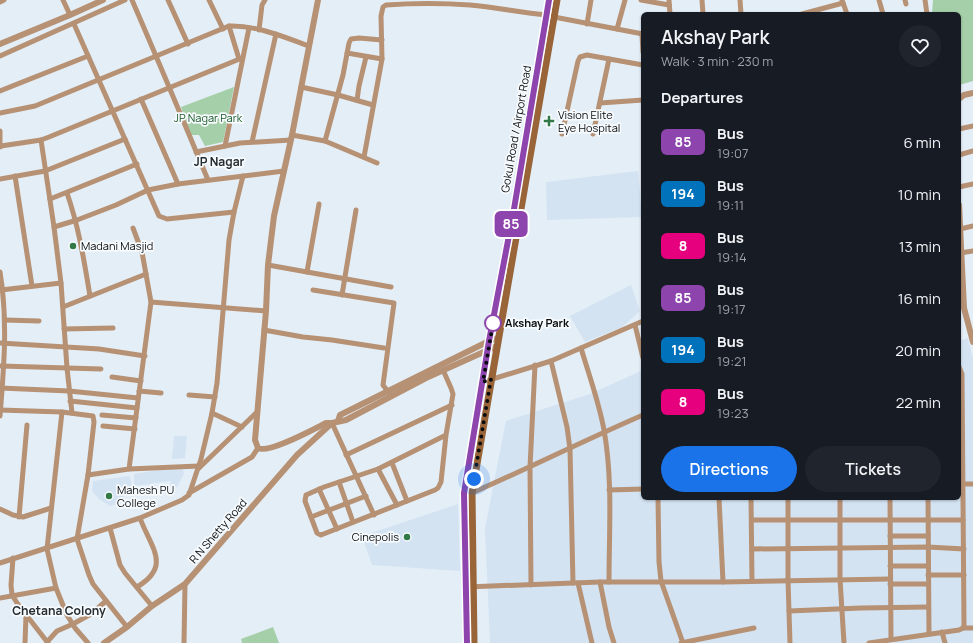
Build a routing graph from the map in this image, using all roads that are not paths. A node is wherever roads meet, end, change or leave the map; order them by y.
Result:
1 (63, 0) edge
2 (103, 0) edge
3 (125, 0) edge
4 (132, 0) edge
5 (168, 0) edge
6 (209, 0) edge
7 (265, 0) edge
8 (318, 0) edge
9 (549, 0) edge
10 (557, 0) edge
11 (591, 0) edge
12 (625, 0) edge
13 (641, 0) edge
14 (702, 0) edge
15 (740, 0) edge
16 (879, 0) edge
17 (925, 0) edge
18 (843, 1) edge
19 (415, 2) edge
20 (669, 2) edge
21 (470, 3) edge
22 (670, 12) edge
23 (703, 12) edge
24 (741, 12) edge
25 (808, 12) edge
26 (846, 12) edge
27 (882, 12) edge
28 (927, 12) edge
29 (70, 15) junction
30 (547, 15) junction
31 (554, 17) junction
32 (74, 24) junction
33 (587, 24) junction
34 (229, 26) junction
35 (249, 28) junction
36 (223, 29) junction
37 (617, 29) junction
38 (258, 30) junction
39 (276, 34) junction
40 (641, 34) edge
41 (382, 40) junction
42 (0, 44) edge
43 (188, 44) junction
44 (310, 46) junction
45 (348, 52) junction
46 (0, 56) edge
47 (88, 56) junction
48 (157, 56) junction
49 (366, 57) junction
50 (382, 58) junction
51 (241, 59) junction
52 (609, 59) junction
53 (641, 65) edge
54 (100, 80) junction
55 (170, 88) junction
56 (302, 88) junction
57 (0, 91) edge
58 (973, 93) edge
59 (338, 95) junction
60 (961, 97) edge
61 (141, 99) junction
62 (357, 100) junction
63 (641, 100) edge
64 (600, 103) junction
65 (374, 105) junction
66 (112, 111) junction
67 (0, 113) edge
68 (973, 126) edge
69 (961, 129) edge
70 (0, 132) edge
71 (562, 134) dead end
72 (593, 134) dead end
73 (292, 138) junction
74 (125, 139) junction
75 (41, 140) junction
76 (325, 141) junction
77 (252, 142) junction
78 (0, 146) edge
79 (225, 146) junction
80 (973, 151) edge
81 (196, 152) junction
82 (961, 154) edge
83 (364, 157) junction
84 (377, 163) dead end
85 (136, 164) junction
86 (45, 171) junction
87 (284, 172) junction
88 (15, 176) junction
89 (243, 176) junction
90 (0, 179) edge
91 (208, 180) junction
92 (178, 184) junction
93 (973, 184) edge
94 (961, 187) edge
95 (148, 190) junction
96 (68, 193) junction
97 (50, 200) junction
98 (319, 204) dead end
99 (356, 210) dead end
100 (234, 212) junction
101 (77, 220) junction
102 (973, 226) edge
103 (54, 227) junction
104 (133, 228) dead end
105 (961, 229) edge
106 (973, 251) edge
107 (961, 253) edge
108 (268, 265) junction
109 (0, 272) edge
110 (307, 272) junction
111 (146, 274) junction
112 (345, 279) junction
113 (61, 283) junction
114 (32, 286) junction
115 (390, 287) dead end
116 (1, 290) edge
117 (313, 290) dead end
118 (342, 295) junction
119 (90, 296) junction
120 (151, 302) junction
121 (63, 307) junction
122 (223, 308) junction
123 (961, 308) edge
124 (266, 311) junction
125 (5, 320) junction
126 (39, 321) dead end
127 (641, 322) edge
128 (634, 325) junction
129 (64, 328) junction
130 (113, 328) dead end
131 (264, 330) junction
132 (498, 338) junction
133 (489, 341) junction
134 (973, 342) edge
135 (2, 343) edge
136 (497, 346) junction
137 (66, 347) junction
138 (384, 348) dead end
139 (581, 348) junction
140 (488, 349) junction
141 (641, 351) edge
142 (145, 356) junction
143 (551, 361) junction
144 (535, 365) junction
145 (1, 366) edge
146 (446, 367) junction
147 (67, 368) junction
148 (101, 369) dead end
149 (961, 372) edge
150 (112, 377) dead end
151 (491, 379) junction
152 (141, 381) junction
153 (483, 382) junction
154 (1, 388) edge
155 (69, 391) junction
156 (139, 391) junction
157 (161, 393) dead end
158 (389, 393) junction
159 (189, 395) dead end
160 (215, 396) junction
161 (138, 398) junction
162 (70, 401) junction
163 (452, 405) junction
164 (137, 408) junction
165 (0, 410) edge
166 (62, 412) junction
167 (257, 412) junction
168 (72, 413) junction
169 (212, 413) junction
170 (102, 415) dead end
171 (0, 416) edge
172 (641, 416) edge
173 (136, 418) junction
174 (332, 423) junction
175 (27, 425) dead end
176 (104, 426) dead end
177 (242, 426) junction
178 (135, 429) junction
179 (604, 432) junction
180 (446, 435) junction
181 (258, 448) junction
182 (570, 449) junction
183 (346, 455) junction
184 (392, 463) junction
185 (198, 467) junction
186 (129, 468) junction
187 (530, 468) junction
188 (378, 469) junction
189 (88, 474) junction
190 (357, 476) junction
191 (339, 482) junction
192 (961, 484) edge
193 (973, 484) edge
194 (319, 489) junction
195 (641, 489) edge
196 (609, 490) junction
197 (189, 493) junction
198 (472, 493) junction
199 (366, 496) junction
200 (658, 500) edge
201 (720, 500) edge
202 (751, 500) edge
203 (788, 500) edge
204 (840, 500) edge
205 (890, 500) edge
206 (928, 500) edge
207 (407, 501) junction
208 (346, 504) junction
209 (397, 505) junction
210 (51, 508) junction
211 (0, 509) edge
212 (329, 511) junction
213 (374, 515) junction
214 (19, 517) junction
215 (311, 517) junction
216 (140, 518) junction
217 (752, 520) junction
218 (789, 520) junction
219 (890, 520) junction
220 (928, 520) junction
221 (963, 520) junction
222 (840, 521) junction
223 (353, 522) junction
224 (110, 528) junction
225 (337, 529) junction
226 (890, 536) junction
227 (928, 536) junction
228 (77, 539) junction
229 (928, 547) junction
230 (789, 548) junction
231 (890, 548) junction
232 (47, 549) junction
233 (752, 549) junction
234 (840, 549) junction
235 (964, 549) junction
236 (12, 558) junction
237 (0, 563) edge
238 (890, 566) junction
239 (928, 566) junction
240 (928, 575) junction
241 (964, 575) junction
242 (840, 579) junction
243 (788, 580) junction
244 (661, 581) junction
245 (752, 581) junction
246 (600, 582) junction
247 (609, 582) junction
248 (723, 582) junction
249 (890, 582) junction
250 (576, 583) junction
251 (185, 584) junction
252 (928, 584) junction
253 (531, 585) junction
254 (137, 587) junction
255 (470, 587) junction
256 (56, 588) junction
257 (12, 595) junction
258 (0, 598) edge
259 (106, 601) junction
260 (152, 606) junction
261 (890, 608) junction
262 (928, 608) junction
263 (841, 609) junction
264 (789, 611) junction
265 (26, 615) junction
266 (73, 624) junction
267 (127, 627) junction
268 (754, 628) dead end
269 (963, 628) junction
270 (973, 628) edge
271 (942, 632) junction
272 (929, 633) junction
273 (891, 639) junction
274 (902, 640) edge
275 (48, 642) edge
276 (25, 643) edge
277 (88, 643) edge
278 (104, 643) edge
279 (184, 643) edge
280 (467, 643) edge
281 (474, 643) edge
282 (592, 643) edge
283 (614, 643) edge
284 (682, 643) edge
285 (790, 643) edge
286 (844, 643) edge
287 (869, 643) edge
288 (944, 643) edge

1 - 29 street
2 - 29 street
3 - 32 street
4 - 48 street
5 - 43 street
6 - 36 street
7 - 38 street
8 - 44 street
9 - 30 main road, Gokul Road / Airport Road
10 - 31 main road, Gokul Road / Airport Road
11 - 33 street
12 - 37 street
13 - 20 street
14 - 23 street
15 - 24 street
16 - 27 street
17 - 28 street
18 - 25 street
18 - 26 street
19 - 21 street
19 - 41 street
20 - 22 street
21 - 30 street
29 - 42 street
30 - 133 main road, Gokul Road / Airport Road
31 - 33 street
31 - 132 main road, Gokul Road / Airport Road
32 - 46 street
32 - 47 street
33 - 37 street
34 - 35 street
34 - 36 street
34 - 51 street
35 - 38 street
35 - 51 street
36 - 43 street
37 - 40 street
38 - 39 street
39 - 44 street
39 - 77 street
41 - 45 street
41 - 50 street
43 - 48 street
44 - 56 street
45 - 49 street
45 - 59 street
47 - 54 street
47 - 57 street
48 - 54 street
48 - 55 street
49 - 50 street
49 - 62 street
50 - 65 street
51 - 55 street
51 - 79 street
52 - 53 street
52 - 64 street
52 - 71 street
54 - 66 street
54 - 67 street
55 - 61 street
55 - 81 street
56 - 59 street
56 - 73 street
58 - 60 street
59 - 62 street
59 - 76 street
61 - 66 street
61 - 92 street
62 - 65 street
63 - 64 street
64 - 72 street
65 - 83 street
66 - 74 street
66 - 75 street
68 - 69 street
70 - 78 street
73 - 76 street
73 - 77 street
73 - 87 street
74 - 85 street
74 - 86 street
75 - 78 street
75 - 86 street
76 - 83 street
77 - 79 street
79 - 81 street
80 - 82 street
81 - 91 street
83 - 84 street
85 - 95 street
85 - 96 street
86 - 88 street
86 - 97 street
87 - 89 street
87 - 108 street
88 - 90 street
88 - 114 street
89 - 91 street
89 - 100 street
91 - 92 street
92 - 95 street
93 - 94 street
95 - 100 street
95 - 101 street
96 - 97 street
96 - 101 street
97 - 103 street
98 - 110 street
99 - 112 street
100 - 122 street
101 - 103 street
101 - 119 street
102 - 105 street
103 - 113 street
104 - 111 street
106 - 107 street
108 - 110 street
108 - 124 street
109 - 116 street
110 - 112 street
111 - 119 street
111 - 120 street
112 - 115 street
112 - 118 street
113 - 114 street
113 - 121 street
114 - 116 street
116 - 125 street
117 - 118 street
118 - 158 street
119 - 121 street
120 - 122 street
120 - 142 street
121 - 129 street
122 - 124 street
122 - 160 street
123 - 134 street
124 - 131 street
125 - 126 street
125 - 135 street
127 - 128 street
128 - 139 street
128 - 141 street
129 - 130 street
129 - 137 street
131 - 138 street
131 - 167 street
132 - 133 street, R N Shetty Road
132 - 136 main road, Gokul Road / Airport Road
133 - 140 main road, Gokul Road / Airport Road
133 - 146 street, R N Shetty Road
135 - 137 street
135 - 145 street
136 - 140 street, R N Shetty Road
136 - 151 main road, Gokul Road / Airport Road
137 - 142 street
137 - 147 street
139 - 143 street
139 - 179 street
140 - 146 street, R N Shetty Road
140 - 153 main road, Gokul Road / Airport Road
142 - 152 street
143 - 144 street
143 - 182 street
144 - 151 street
144 - 187 street
145 - 147 street
145 - 154 street
146 - 158 street, R N Shetty Road
146 - 163 street
147 - 148 street
147 - 155 street
149 - 192 street
150 - 152 street
151 - 153 street
151 - 198 main road, Gokul Road / Airport Road
152 - 156 street
153 - 255 main road, Gokul Road / Airport Road
154 - 155 street
154 - 165 street
155 - 161 street
155 - 162 street
156 - 157 street
156 - 161 street
158 - 174 street, R N Shetty Road
159 - 160 street
160 - 169 street
161 - 164 street
162 - 164 street
162 - 168 street
163 - 180 street
163 - 183 street
164 - 173 street
165 - 166 street
165 - 171 street
166 - 168 street
166 - 210 street
167 - 177 street
167 - 181 street
168 - 189 street
169 - 177 street
169 - 185 street
170 - 173 street
172 - 179 street
173 - 178 street
174 - 181 street
174 - 183 street
174 - 251 street, R N Shetty Road
175 - 214 street
176 - 178 street
177 - 185 street
178 - 186 street
179 - 182 street
179 - 196 street
180 - 184 street
180 - 207 street
181 - 197 street
182 - 187 street
182 - 250 street
183 - 190 street
184 - 188 street
184 - 207 street
185 - 186 street
185 - 197 street
186 - 189 street
187 - 198 street
187 - 253 street
188 - 190 street
188 - 209 street
189 - 228 street
190 - 191 street
190 - 199 street
191 - 194 street
191 - 208 street
192 - 193 street
192 - 221 street
194 - 212 street
194 - 215 street
195 - 196 street
196 - 247 street
197 - 216 street
198 - 255 main road, Gokul Road / Airport Road
199 - 208 street
199 - 213 street
200 - 244 street
201 - 248 street
202 - 217 street
203 - 218 street
204 - 222 street
205 - 219 street
206 - 220 street
207 - 209 street
208 - 212 street
208 - 223 street
209 - 213 street
210 - 214 street
210 - 232 street
211 - 214 street
212 - 215 street
212 - 225 street
213 - 223 street
215 - 225 street
216 - 224 street
216 - 254 street
217 - 218 street
217 - 233 street
218 - 222 street
218 - 230 street
219 - 220 street
219 - 222 street
219 - 226 street
220 - 221 street
220 - 227 street
221 - 235 street
222 - 234 street
223 - 225 street
224 - 228 street
224 - 254 street
226 - 227 street
226 - 231 street
227 - 229 street
228 - 232 street
228 - 259 street
229 - 231 street
229 - 235 street
229 - 239 street
230 - 233 street
230 - 234 street
230 - 243 street
231 - 234 street
231 - 238 street
232 - 236 street
232 - 256 street
233 - 245 street
234 - 242 street
235 - 241 street
236 - 237 street
236 - 257 street
238 - 239 street
238 - 249 street
239 - 240 street
240 - 241 street
240 - 252 street
241 - 269 street
242 - 243 street
242 - 249 street
242 - 263 street
243 - 245 street
243 - 264 street
244 - 247 street
244 - 248 street
244 - 284 street
245 - 248 street
246 - 247 street
246 - 250 street
246 - 283 street
249 - 252 street
249 - 261 street
250 - 253 street
250 - 282 street
251 - 260 street, R N Shetty Road
251 - 279 street
252 - 262 street
253 - 255 street
254 - 260 street
255 - 280 main road, Gokul Road / Airport Road
255 - 281 main road, Gokul Road / Airport Road
256 - 257 street
256 - 266 street
257 - 258 street
257 - 265 street
259 - 266 street
259 - 267 street
260 - 267 street, R N Shetty Road
261 - 262 street
261 - 263 street
261 - 273 street
262 - 272 street
263 - 264 street
263 - 286 street
264 - 285 street
265 - 275 street
265 - 276 street
266 - 275 street
266 - 277 street
267 - 278 street, R N Shetty Road
268 - 284 street
269 - 270 street
269 - 271 street
271 - 272 street
271 - 288 street
272 - 274 street
273 - 274 street
273 - 287 street

